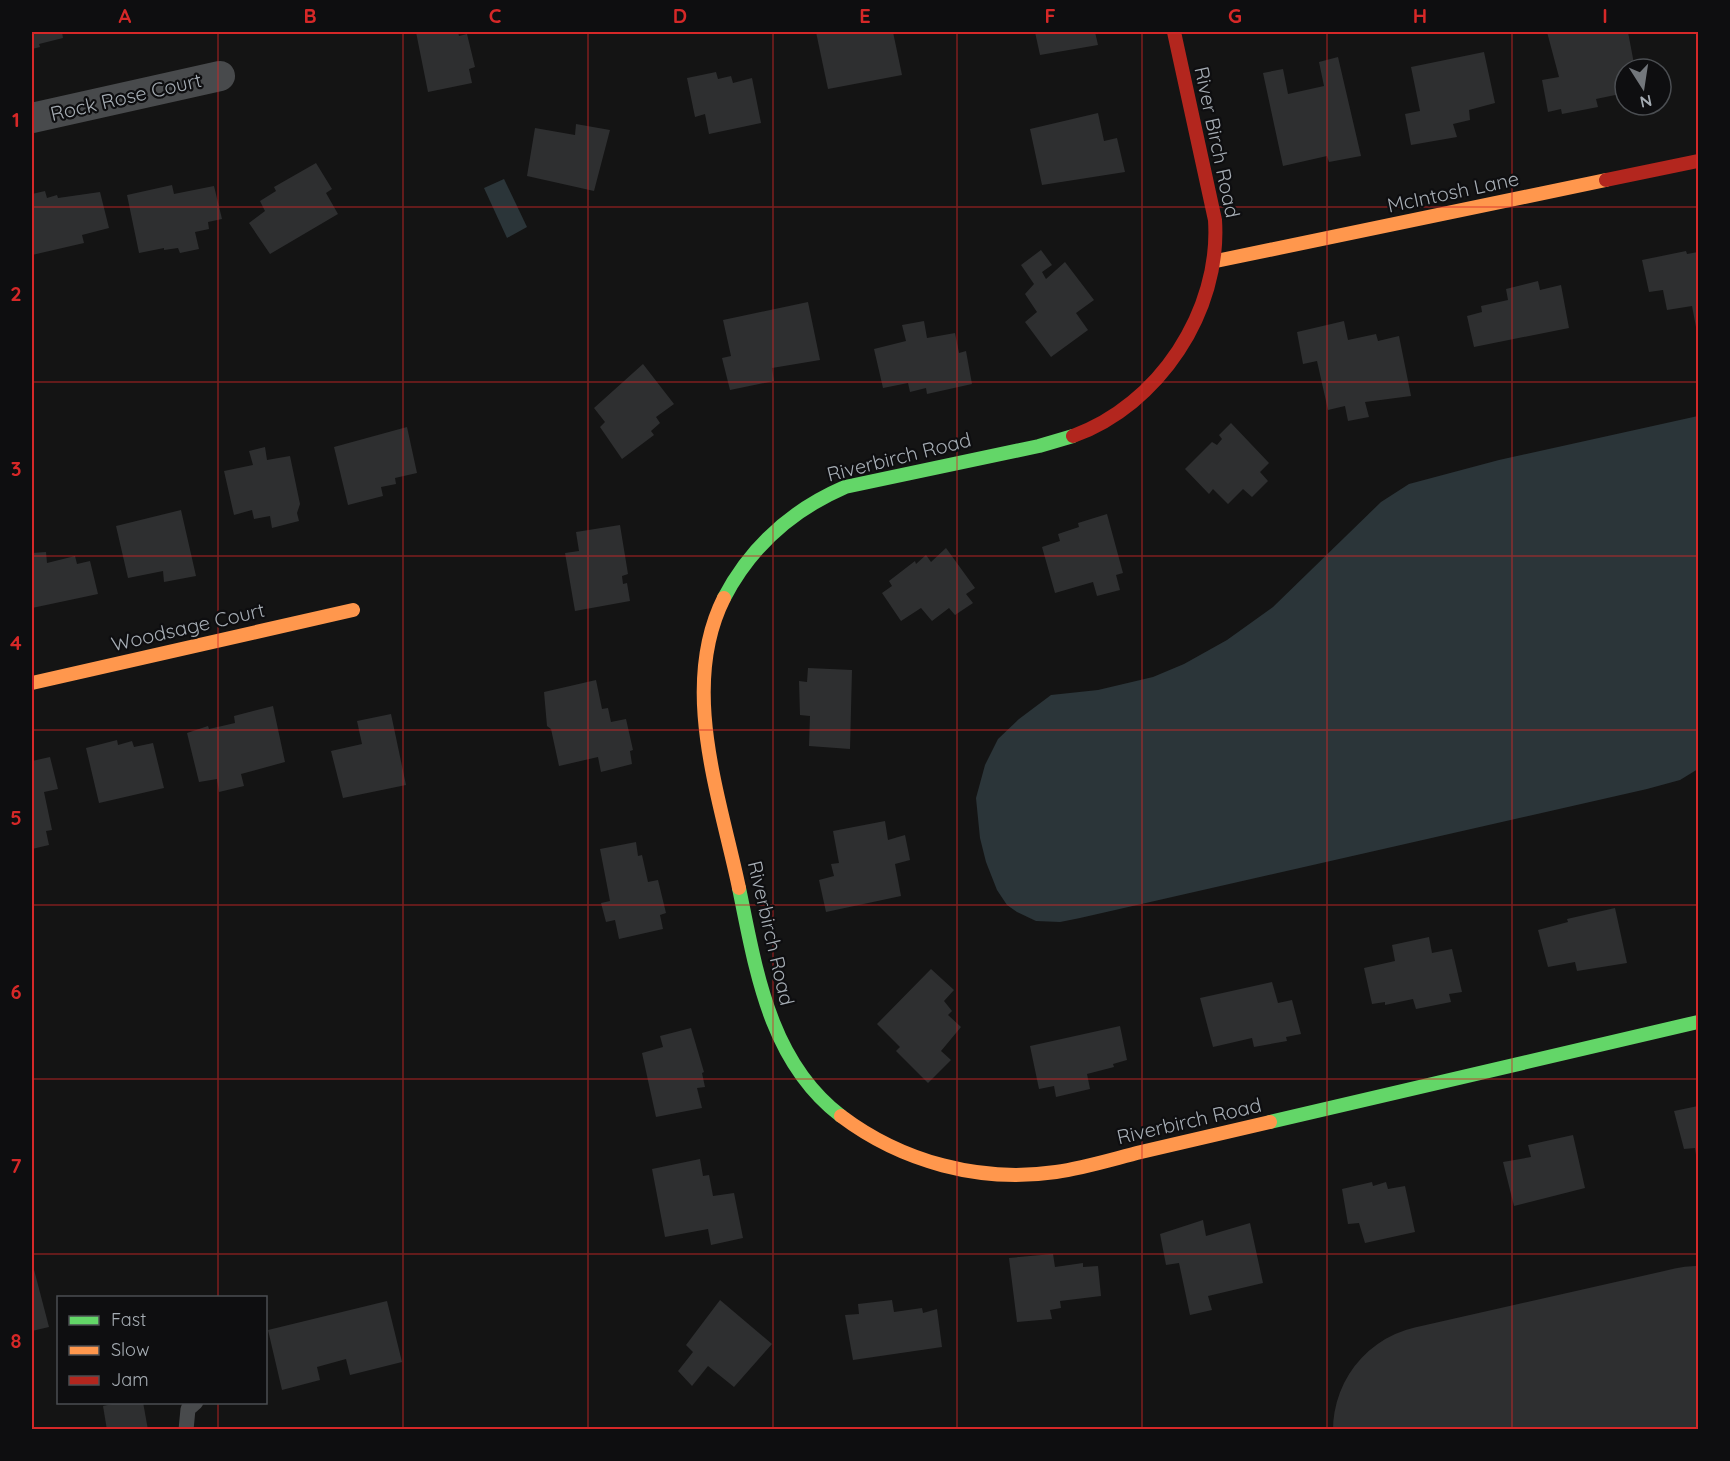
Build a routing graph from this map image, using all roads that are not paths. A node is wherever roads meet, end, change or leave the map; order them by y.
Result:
1 (1174, 32) edge
2 (220, 76) dead end
3 (32, 118) edge
4 (1698, 160) edge
5 (1216, 261) junction
6 (353, 610) dead end
7 (32, 682) edge
8 (1698, 1022) edge
9 (194, 1404) edge
10 (186, 1430) edge

1 - 5 street, River Birch Road
2 - 3 street, Rock Rose Court
4 - 5 street, McIntosh Lane
5 - 8 street, Riverbirch Road
6 - 7 street, Woodsage Court
9 - 10 lane

